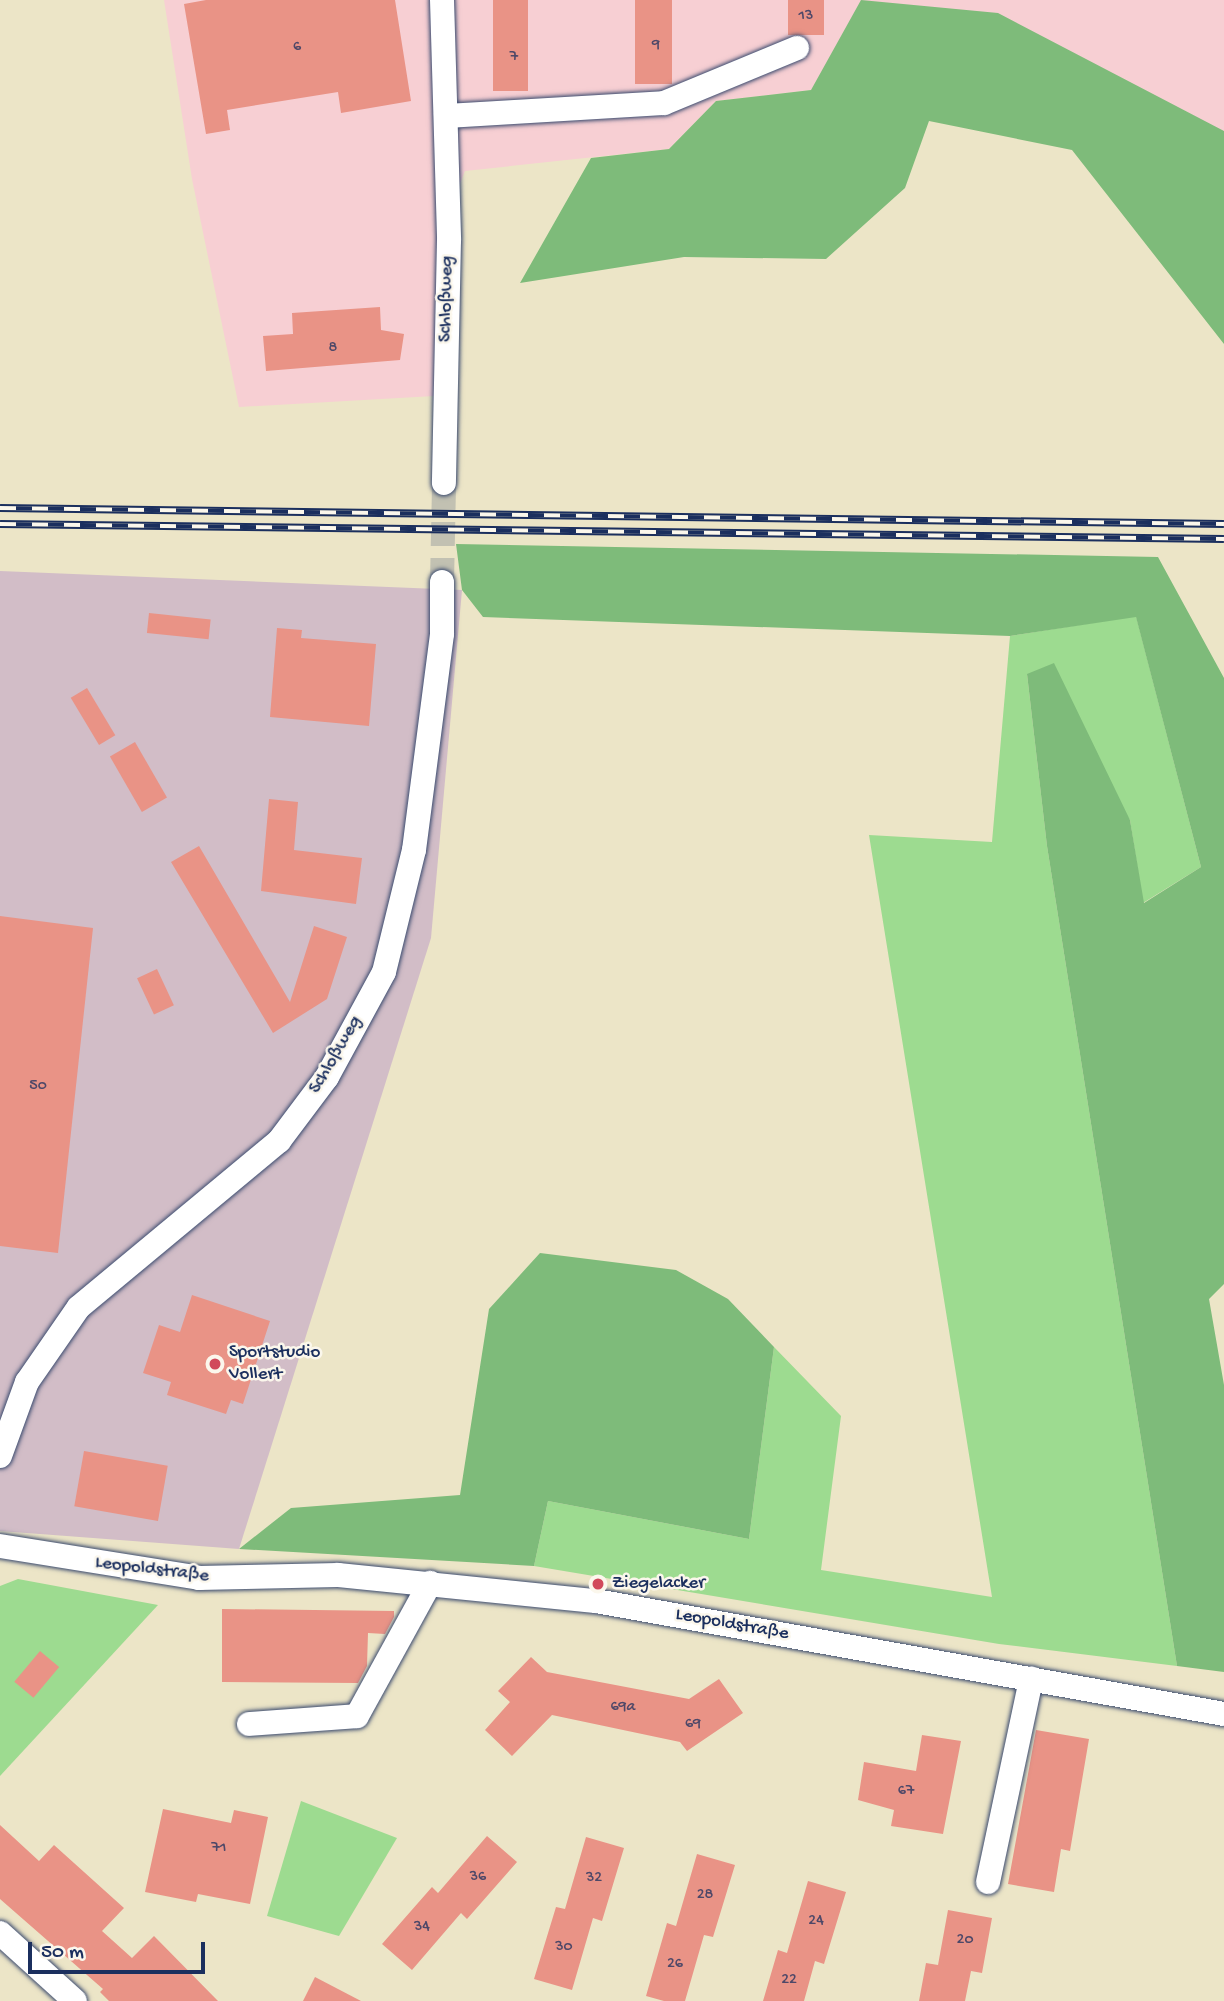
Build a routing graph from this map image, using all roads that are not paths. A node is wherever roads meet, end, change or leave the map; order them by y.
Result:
1 (442, 0) edge
2 (797, 48) dead end
3 (446, 116) junction
4 (444, 482) tunnel mouth
5 (442, 582) tunnel mouth
6 (0, 1456) edge
7 (0, 1546) edge
8 (430, 1583) junction
9 (1031, 1679) junction
10 (1224, 1714) edge
11 (249, 1724) dead end
12 (988, 1882) dead end
13 (0, 1933) edge
14 (75, 2001) edge

1 - 3 street, Schloßweg
2 - 3 street
3 - 4 street, Schloßweg
5 - 6 street, Schloßweg
7 - 8 street, Leopoldstraße
8 - 9 street, Leopoldstraße
8 - 11 street
9 - 10 street, Leopoldstraße
9 - 12 street
13 - 14 street

